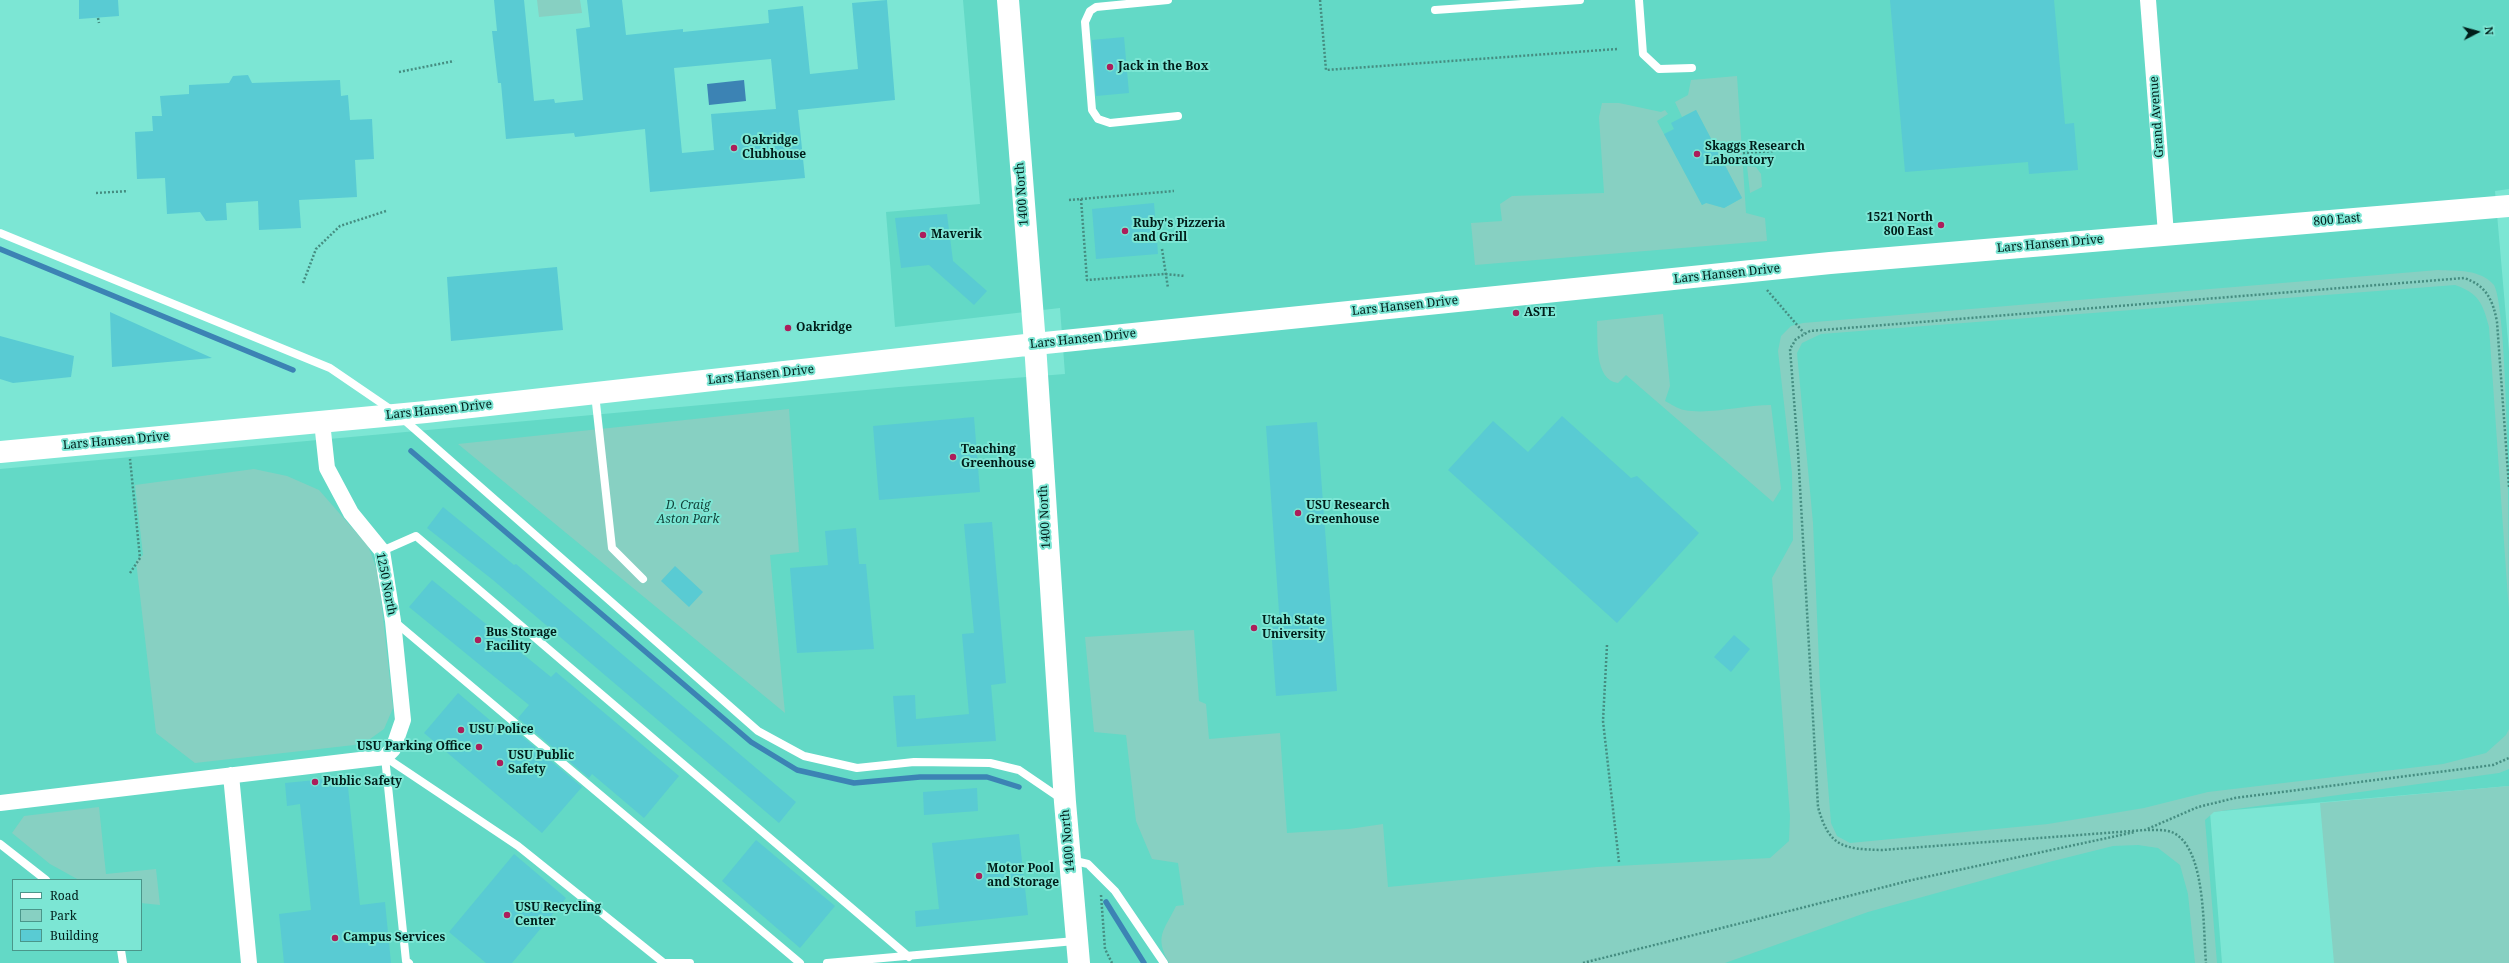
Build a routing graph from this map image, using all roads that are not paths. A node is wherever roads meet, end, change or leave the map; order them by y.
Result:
1 (1008, 0) edge
2 (1168, 0) edge
3 (1580, 0) edge
4 (1639, 0) edge
5 (2148, 0) edge
6 (1435, 10) dead end
7 (1692, 68) dead end
8 (1178, 116) dead end
9 (2509, 206) edge
10 (0, 233) edge
11 (2166, 234) junction
12 (1035, 344) junction
13 (595, 393) junction
14 (398, 415) junction
15 (322, 422) junction
16 (0, 452) edge
17 (382, 551) junction
18 (643, 579) dead end
19 (393, 621) junction
20 (385, 757) junction
21 (231, 775) junction
22 (1065, 802) junction
23 (0, 803) edge
24 (0, 844) edge
25 (1070, 860) junction
26 (45, 879) edge
27 (1077, 940) junction
28 (121, 951) edge
29 (909, 957) junction
30 (123, 963) edge
31 (249, 963) edge
32 (409, 963) edge
33 (663, 963) edge
34 (690, 963) edge
35 (800, 963) edge
36 (827, 963) edge
37 (1079, 963) edge
38 (1164, 963) edge

1 - 12 main road, 1400 North
2 - 8 lane
3 - 6 lane
4 - 7 lane
5 - 11 street, Grand Avenue
9 - 11 main road, 800 East
10 - 14 lane
11 - 12 main road, Lars Hansen Drive
12 - 13 main road, Lars Hansen Drive
12 - 22 main road, 1400 North
13 - 14 main road, Lars Hansen Drive
13 - 18 lane
14 - 15 main road, Lars Hansen Drive
14 - 22 lane
15 - 16 main road, Lars Hansen Drive
15 - 17 street, 1250 North
17 - 19 street, 1250 North
17 - 29 lane
19 - 20 street, 1250 North
19 - 35 lane
20 - 21 street
20 - 32 lane
20 - 33 lane
21 - 23 street
21 - 31 street
22 - 25 main road, 1400 North
24 - 26 lane
25 - 27 main road, 1400 North
25 - 38 lane
27 - 29 lane
27 - 37 main road, 1400 North
28 - 30 lane
29 - 36 lane
33 - 34 lane

